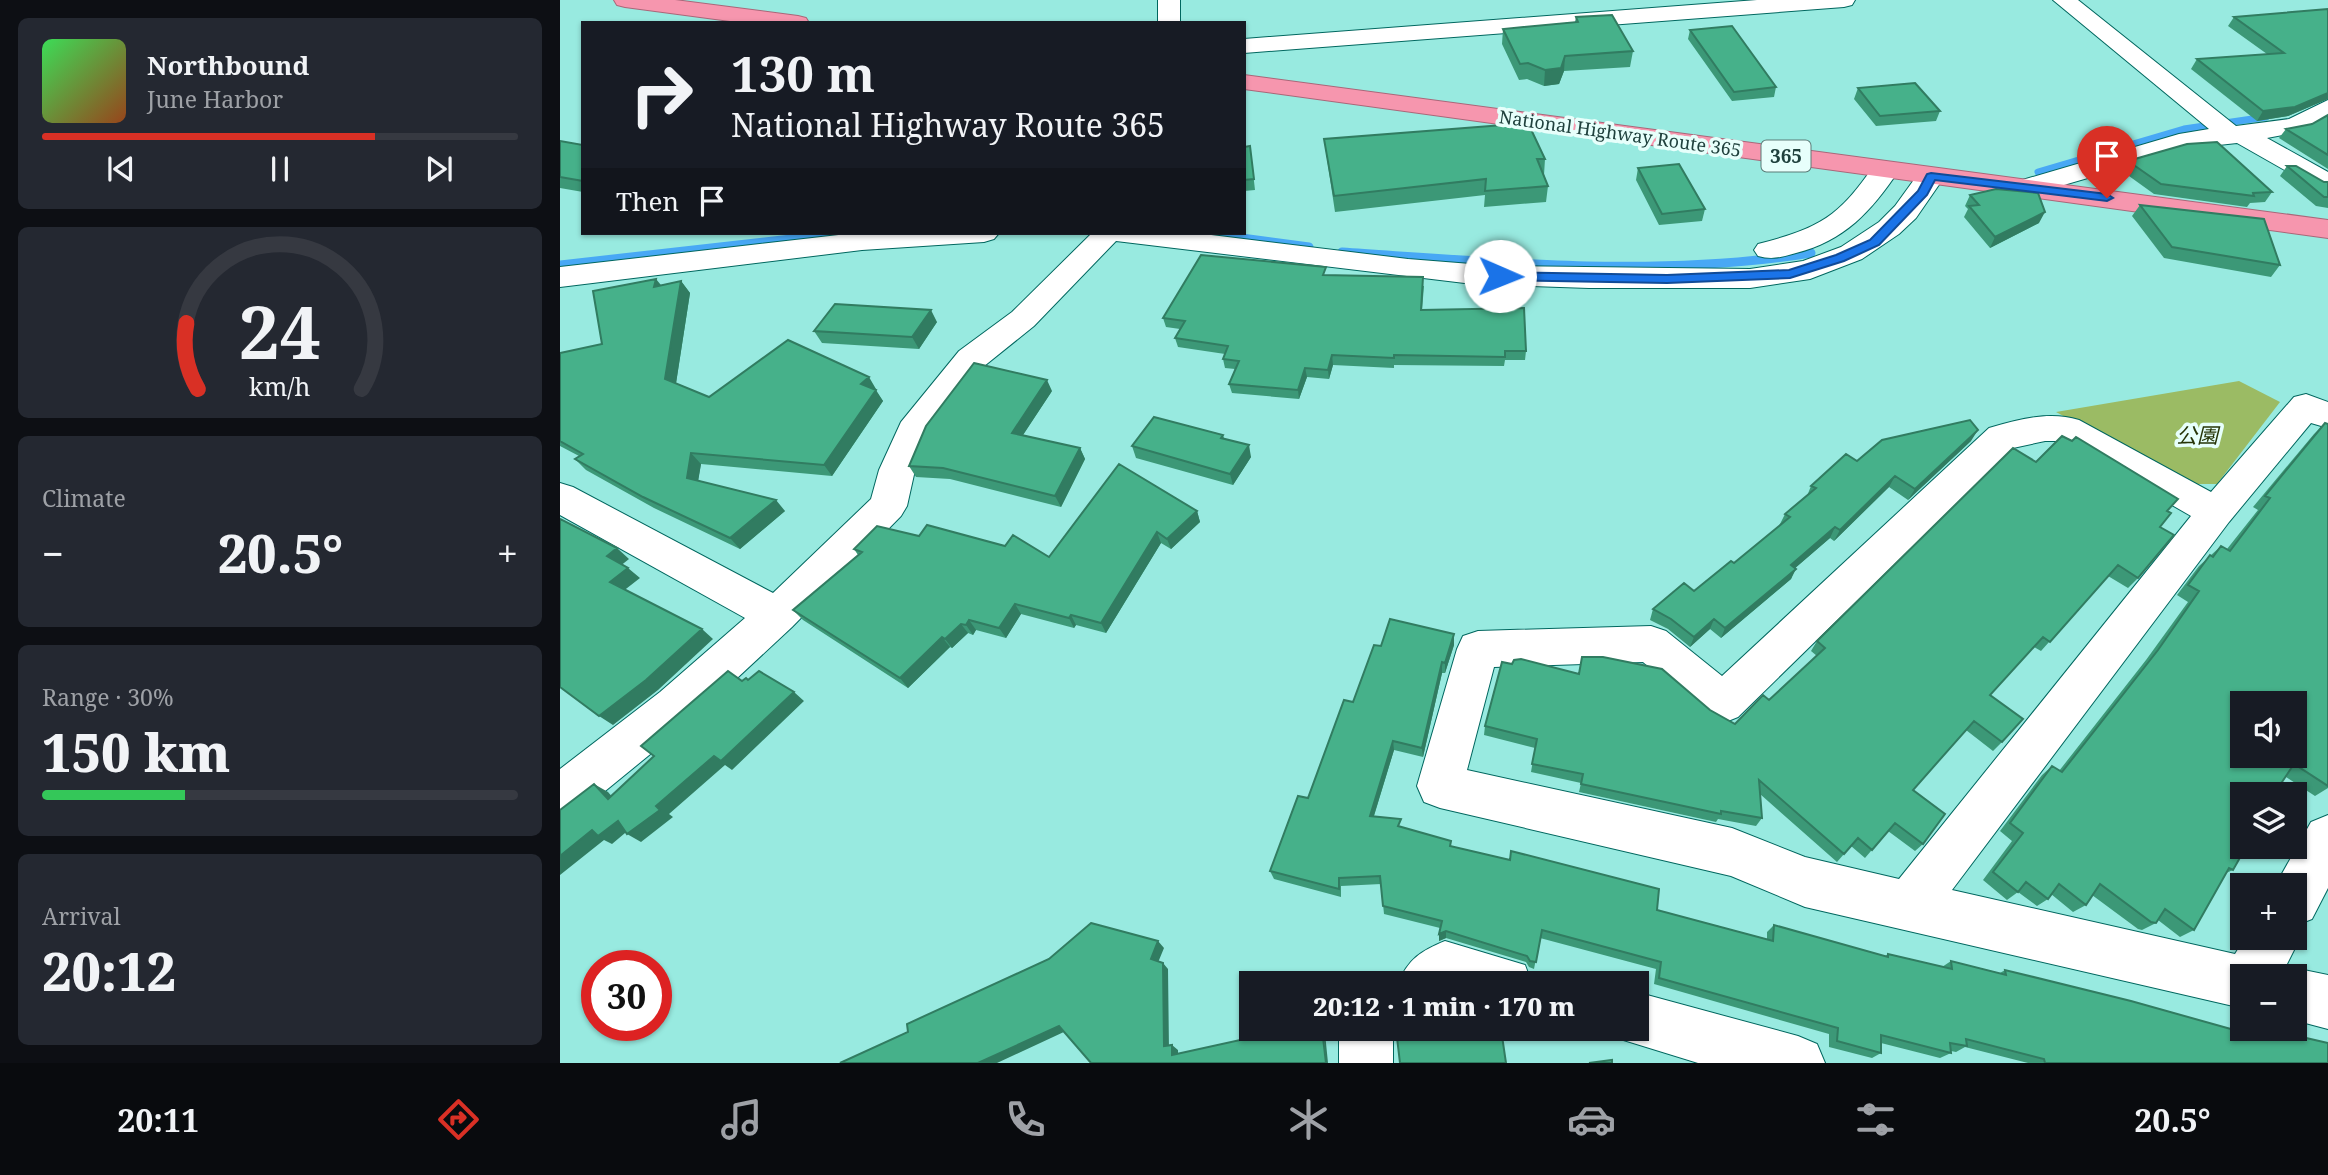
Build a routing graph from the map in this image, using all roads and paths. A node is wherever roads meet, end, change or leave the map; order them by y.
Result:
1 (625, 0) edge
2 (1169, 0) edge
3 (1844, 0) edge
4 (2064, 0) edge
5 (783, 21) edge
6 (1168, 21) edge
7 (1246, 46) edge
8 (1246, 82) edge
9 (2328, 108) edge
10 (2235, 135) junction
11 (1885, 170) junction
12 (1931, 176) junction
13 (2328, 183) edge
14 (2029, 187) junction
15 (1246, 224) edge
16 (2328, 229) edge
17 (717, 235) edge
18 (954, 235) edge
19 (1106, 235) edge
20 (1160, 235) edge
21 (560, 254) edge
22 (1450, 260) junction
23 (560, 277) edge
24 (2328, 416) edge
25 (560, 497) edge
26 (2216, 512) junction
27 (777, 615) junction
28 (560, 798) edge
29 (2328, 839) edge
30 (2307, 877) edge
31 (1909, 906) junction
32 (1440, 971) edge
33 (1459, 971) edge
34 (2230, 979) edge
35 (2307, 997) edge
36 (2328, 1002) edge
37 (1649, 1023) edge
38 (1366, 1041) edge
39 (1366, 1063) edge
40 (1798, 1063) edge

1 - 5 highway
2 - 6 street
3 - 7 street
4 - 10 street
8 - 11 highway, National Highway Route 365 / 365
9 - 10 street
10 - 13 street
10 - 14 street
11 - 12 highway, National Highway Route 365 / 365
11 - 22 street
12 - 14 highway, National Highway Route 365 / 365
12 - 22 street
14 - 16 highway, National Highway Route 365 / 365
15 - 22 street
17 - 21 street
18 - 23 street
19 - 27 street
20 - 22 street
24 - 26 street
25 - 27 street
26 - 31 street
26 - 31 street
27 - 28 street
29 - 30 street
31 - 34 street
32 - 33 street
35 - 36 street
37 - 40 street
38 - 39 street

